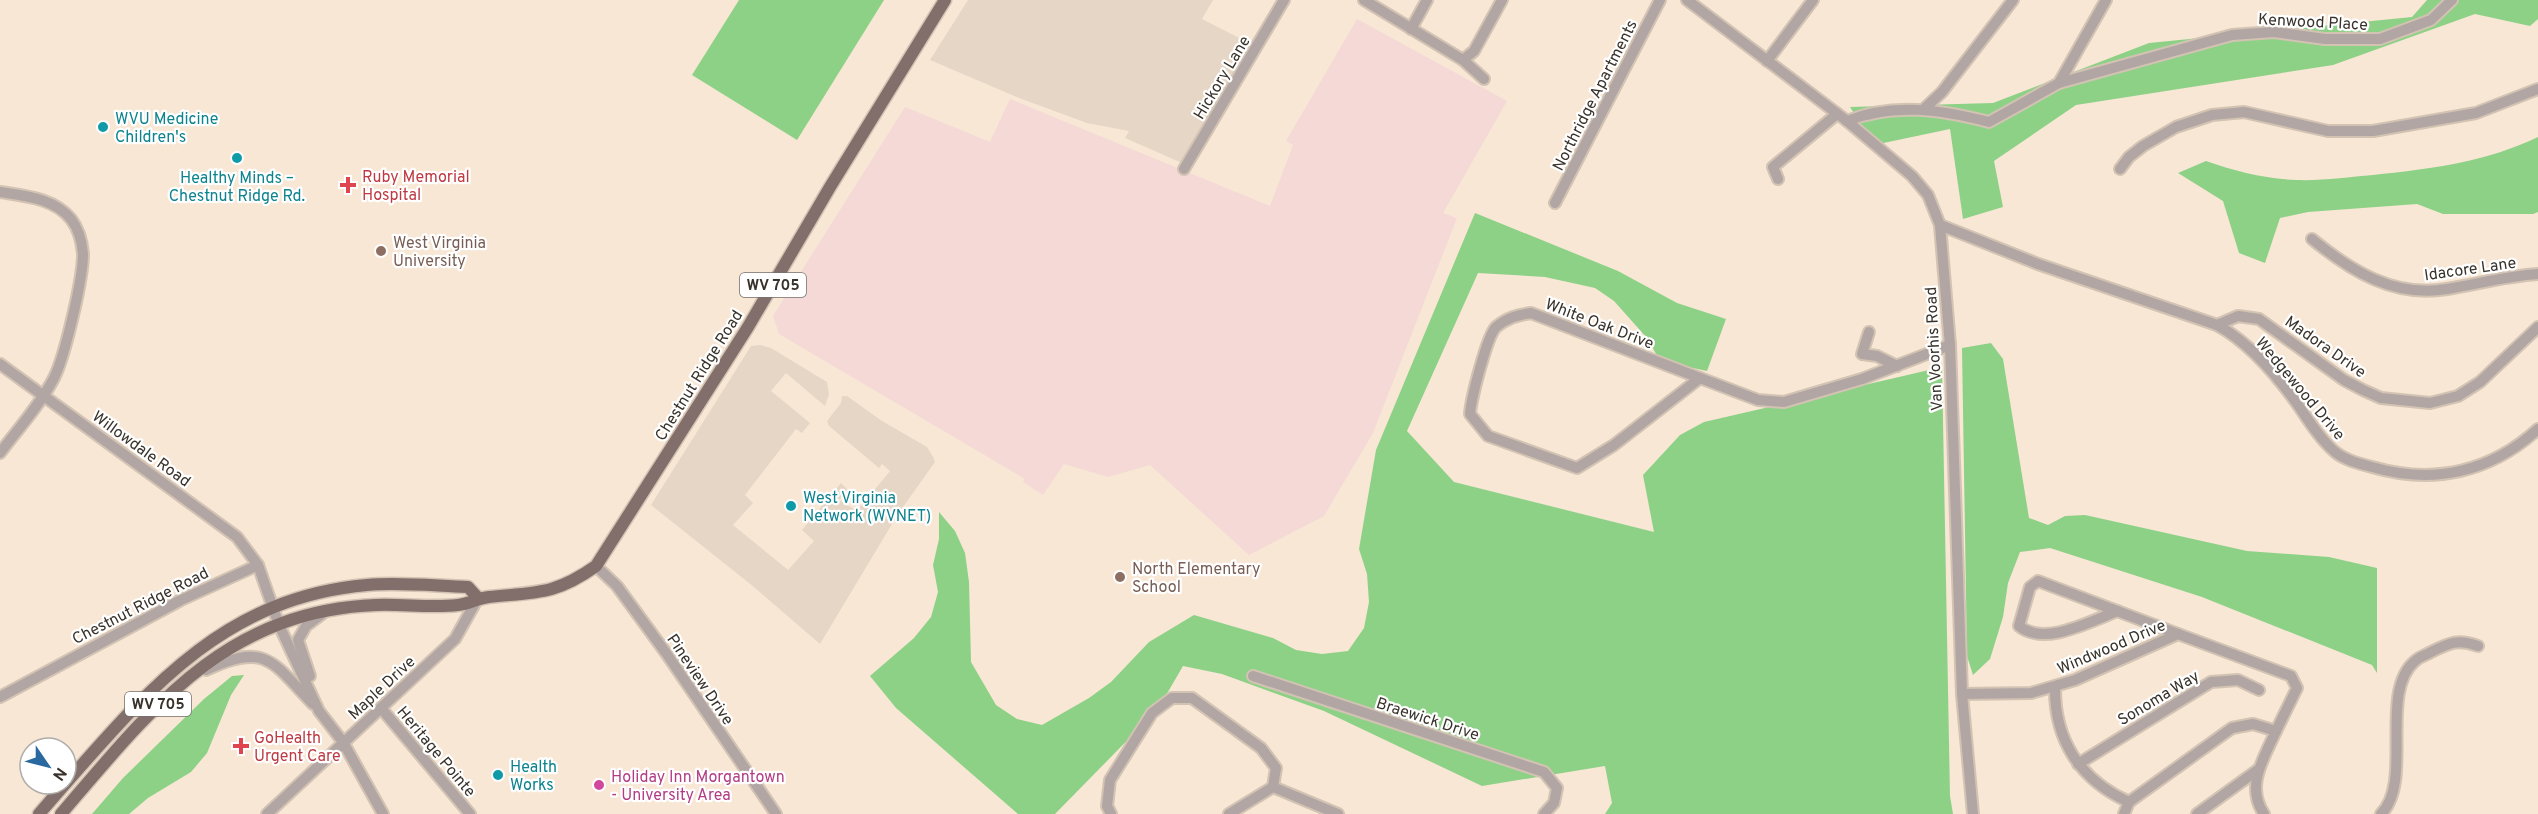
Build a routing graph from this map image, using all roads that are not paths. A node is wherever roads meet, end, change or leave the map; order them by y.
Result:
1 (945, 0) edge
2 (1284, 0) edge
3 (1364, 0) edge
4 (1427, 0) edge
5 (1502, 0) edge
6 (1660, 0) edge
7 (1688, 0) edge
8 (1813, 0) edge
9 (2013, 0) edge
10 (2106, 0) edge
11 (2452, 0) edge
12 (1411, 29) junction
13 (1463, 60) junction
14 (1767, 61) junction
15 (1484, 79) dead end
16 (2059, 83) junction
17 (2538, 89) edge
18 (1924, 109) junction
19 (1837, 114) junction
20 (1847, 121) junction
21 (1184, 169) dead end
22 (2120, 169) dead end
23 (1778, 179) dead end
24 (0, 192) edge
25 (1555, 203) dead end
26 (1940, 225) junction
27 (2313, 239) dead end
28 (2538, 274) edge
29 (2217, 325) junction
30 (2538, 327) edge
31 (1869, 332) dead end
32 (1950, 345) junction
33 (0, 364) edge
34 (1897, 366) junction
35 (1700, 378) junction
36 (43, 395) junction
37 (2538, 429) edge
38 (0, 453) edge
39 (258, 566) junction
40 (596, 566) junction
41 (478, 598) junction
42 (273, 607) junction
43 (2118, 611) junction
44 (325, 613) junction
45 (279, 625) junction
46 (2178, 634) junction
47 (2478, 646) dead end
48 (1253, 676) dead end
49 (182, 682) junction
50 (2055, 686) junction
51 (2259, 690) dead end
52 (1962, 694) junction
53 (0, 698) edge
54 (381, 708) junction
55 (320, 711) junction
56 (2276, 731) junction
57 (344, 742) junction
58 (2078, 764) junction
59 (2260, 769) junction
60 (78, 770) edge
61 (1273, 787) junction
62 (55, 796) edge
63 (2129, 802) junction
64 (39, 814) edge
65 (61, 814) edge
66 (267, 814) edge
67 (383, 814) edge
68 (470, 814) edge
69 (776, 814) edge
70 (1111, 814) edge
71 (1229, 814) edge
72 (1338, 814) edge
73 (1544, 814) edge
74 (1973, 814) edge
75 (2124, 814) edge
76 (2196, 814) edge
77 (2264, 814) edge
78 (2381, 814) edge

1 - 40 main road, Chestnut Ridge Road / WV 705
2 - 21 street, Hickory Lane
3 - 12 street
4 - 12 street
5 - 13 street
6 - 25 street, Northridge Apartments
7 - 14 street, Van Voorhis Road
8 - 14 street
9 - 18 street
10 - 16 street
11 - 16 street, Kenwood Place
12 - 13 street
13 - 15 street
14 - 19 street, Van Voorhis Road
16 - 18 street, Kenwood Place
17 - 22 street
18 - 20 street, Kenwood Place
19 - 20 street, Van Voorhis Road
19 - 23 street
20 - 26 street, Van Voorhis Road
24 - 36 street
26 - 29 street, Wedgewood Drive
26 - 32 street, Van Voorhis Road
27 - 28 street, Idacore Lane
29 - 30 street, Madora Drive
29 - 37 street, Wedgewood Drive
31 - 34 street
32 - 34 street, White Oak Drive
32 - 52 street, Van Voorhis Road
33 - 36 street, Willowdale Road
34 - 35 street, White Oak Drive
35 - 35 street, White Oak Drive
36 - 38 street
36 - 39 street, Willowdale Road
39 - 42 street
39 - 53 street, Chestnut Ridge Road
40 - 41 main road, Chestnut Ridge Road / WV 705
40 - 69 street, Pineview Drive
41 - 42 main road, WV 705
41 - 44 main road, Chestnut Ridge Road / WV 705
41 - 54 street, Maple Drive
42 - 45 street
42 - 60 main road, WV 705
43 - 43 street
43 - 46 street
44 - 45 main road, Chestnut Ridge Road / WV 705
44 - 55 street
45 - 49 main road, WV 705
45 - 55 street
46 - 50 street, Windwood Drive
46 - 56 street, Windwood Drive
47 - 78 street
48 - 73 street, Braewick Drive
49 - 55 street
49 - 65 main road, WV 705
50 - 52 street, Windwood Drive
50 - 58 street, Windwood Drive
51 - 58 street, Sonoma Way
52 - 74 street, Van Voorhis Road
54 - 57 street, Maple Drive
54 - 68 street, Heritage Pointe
55 - 57 street
56 - 59 street, Windwood Drive
56 - 63 street
57 - 66 street, Maple Drive
57 - 67 street
58 - 63 street, Windwood Drive
59 - 76 street
59 - 77 street, Windwood Drive
61 - 70 street
61 - 71 street
61 - 72 street
62 - 64 main road, WV 705
63 - 75 street

